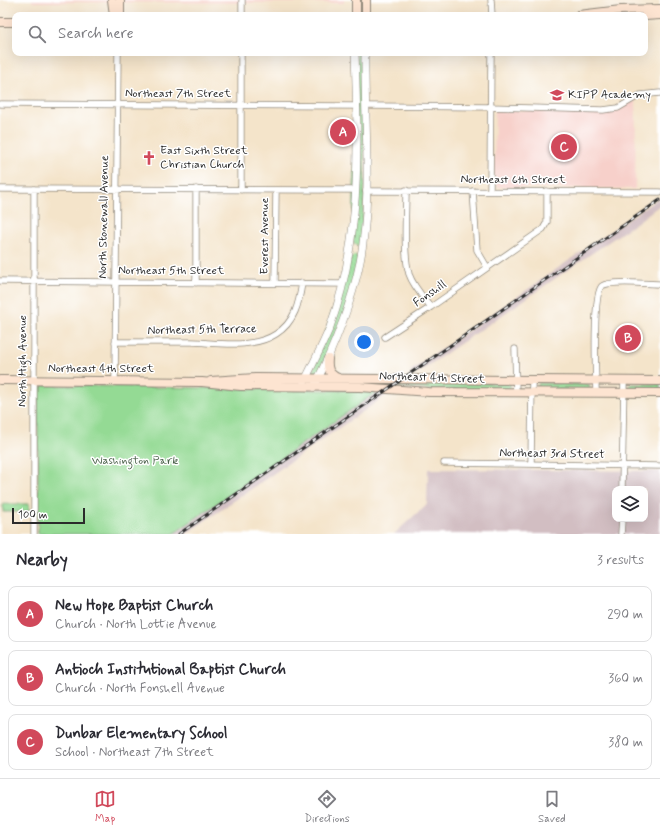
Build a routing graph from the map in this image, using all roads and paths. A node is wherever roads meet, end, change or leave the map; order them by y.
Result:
1 (112, 0) edge
2 (120, 0) edge
3 (242, 0) edge
4 (356, 0) edge
5 (366, 0) edge
6 (491, 0) edge
7 (660, 9) edge
8 (114, 12) edge
9 (120, 12) edge
10 (242, 12) edge
11 (356, 12) edge
12 (366, 12) edge
13 (492, 12) edge
14 (604, 12) edge
15 (660, 15) edge
16 (648, 16) edge
17 (0, 17) edge
18 (12, 17) edge
19 (0, 22) edge
20 (12, 22) edge
21 (118, 56) edge
22 (241, 56) edge
23 (355, 56) edge
24 (365, 56) edge
25 (491, 56) edge
26 (660, 93) edge
27 (0, 104) edge
28 (117, 105) junction
29 (240, 105) junction
30 (357, 106) junction
31 (366, 106) junction
32 (490, 106) junction
33 (0, 188) edge
34 (34, 189) junction
35 (117, 189) junction
36 (196, 189) junction
37 (241, 190) junction
38 (276, 190) junction
39 (355, 190) junction
40 (406, 190) junction
41 (366, 191) junction
42 (473, 191) junction
43 (490, 191) junction
44 (547, 191) junction
45 (660, 192) edge
46 (487, 267) junction
47 (0, 281) edge
48 (34, 281) junction
49 (115, 282) junction
50 (196, 283) junction
51 (276, 283) junction
52 (302, 283) junction
53 (343, 284) junction
54 (660, 284) edge
55 (431, 307) junction
56 (385, 337) dead end
57 (115, 342) junction
58 (515, 349) dead end
59 (328, 359) junction
60 (306, 378) junction
61 (318, 378) junction
62 (339, 378) junction
63 (0, 380) edge
64 (516, 380) junction
65 (532, 380) junction
66 (596, 380) junction
67 (34, 381) junction
68 (115, 381) junction
69 (624, 381) junction
70 (660, 381) edge
71 (202, 382) junction
72 (302, 386) junction
73 (314, 387) junction
74 (516, 393) junction
75 (532, 393) junction
76 (624, 393) junction
77 (660, 393) edge
78 (596, 394) junction
79 (444, 463) dead end
80 (531, 464) junction
81 (622, 466) junction
82 (660, 466) edge
83 (622, 486) edge
84 (622, 522) edge
85 (34, 534) edge
86 (621, 534) edge

1 - 8 main road
2 - 9 main road
3 - 10 street
4 - 11 main road
5 - 12 main road
6 - 13 street
7 - 14 main road
15 - 16 main road
17 - 18 main road
19 - 20 main road
21 - 28 street, North Stonewall Avenue
22 - 29 street
23 - 30 street
24 - 31 street
25 - 32 street
26 - 32 street
27 - 28 street, Northeast 7th Street
28 - 29 street, Northeast 7th Street
28 - 35 street, North Stonewall Avenue
29 - 30 street, Northeast 7th Street
29 - 37 street
30 - 39 street
31 - 32 street
31 - 41 street
32 - 43 street
33 - 34 street
34 - 35 street
34 - 48 street, North High Avenue
35 - 36 street
35 - 49 street, North Stonewall Avenue
36 - 37 street
36 - 50 street
37 - 38 street
38 - 39 street
38 - 51 street, Everest Avenue
39 - 53 street
40 - 41 street, Northeast 6th Street
40 - 42 street, Northeast 6th Street
40 - 55 street
41 - 59 street
42 - 43 street, Northeast 6th Street
42 - 46 street
43 - 44 street, Northeast 6th Street
44 - 45 street, Northeast 6th Street
44 - 46 street
46 - 55 street, Fonshill
47 - 48 street, Northeast 5th Street
48 - 49 street, Northeast 5th Street
48 - 67 street, North High Avenue
49 - 50 street, Northeast 5th Street
49 - 57 street, North Stonewall Avenue
50 - 51 street, Northeast 5th Street
51 - 52 street, Northeast 5th Street
52 - 53 street, Northeast 5th Street
52 - 57 street, Northeast 5th Terrace
53 - 60 street
54 - 66 street
55 - 56 street, Fonshill
57 - 68 street, North Stonewall Avenue
58 - 64 street
59 - 61 street
59 - 62 main road
60 - 61 main road, Northeast 4th Street
60 - 71 main road, Northeast 4th Street
60 - 72 street
61 - 62 main road, Northeast 4th Street
61 - 73 street
62 - 64 main road, Northeast 4th Street
63 - 67 main road, Northeast 4th Street
64 - 65 main road, Northeast 4th Street
64 - 74 street
65 - 66 main road, Northeast 4th Street
65 - 75 street
66 - 69 main road, Northeast 4th Street
66 - 78 street
67 - 68 main road, Northeast 4th Street
67 - 85 street, North High Avenue
68 - 71 main road, Northeast 4th Street
69 - 70 main road, Northeast 4th Street
69 - 76 street
71 - 72 main road, Northeast 4th Street
72 - 73 main road, Northeast 4th Street
73 - 74 main road, Northeast 4th Street
74 - 75 main road, Northeast 4th Street
75 - 78 main road, Northeast 4th Street
75 - 80 street
76 - 77 main road, Northeast 4th Street
76 - 78 main road, Northeast 4th Street
76 - 81 street
79 - 80 street, Northeast 3rd Street
80 - 81 street, Northeast 3rd Street
81 - 82 street, Northeast 3rd Street
81 - 83 street
84 - 86 street

